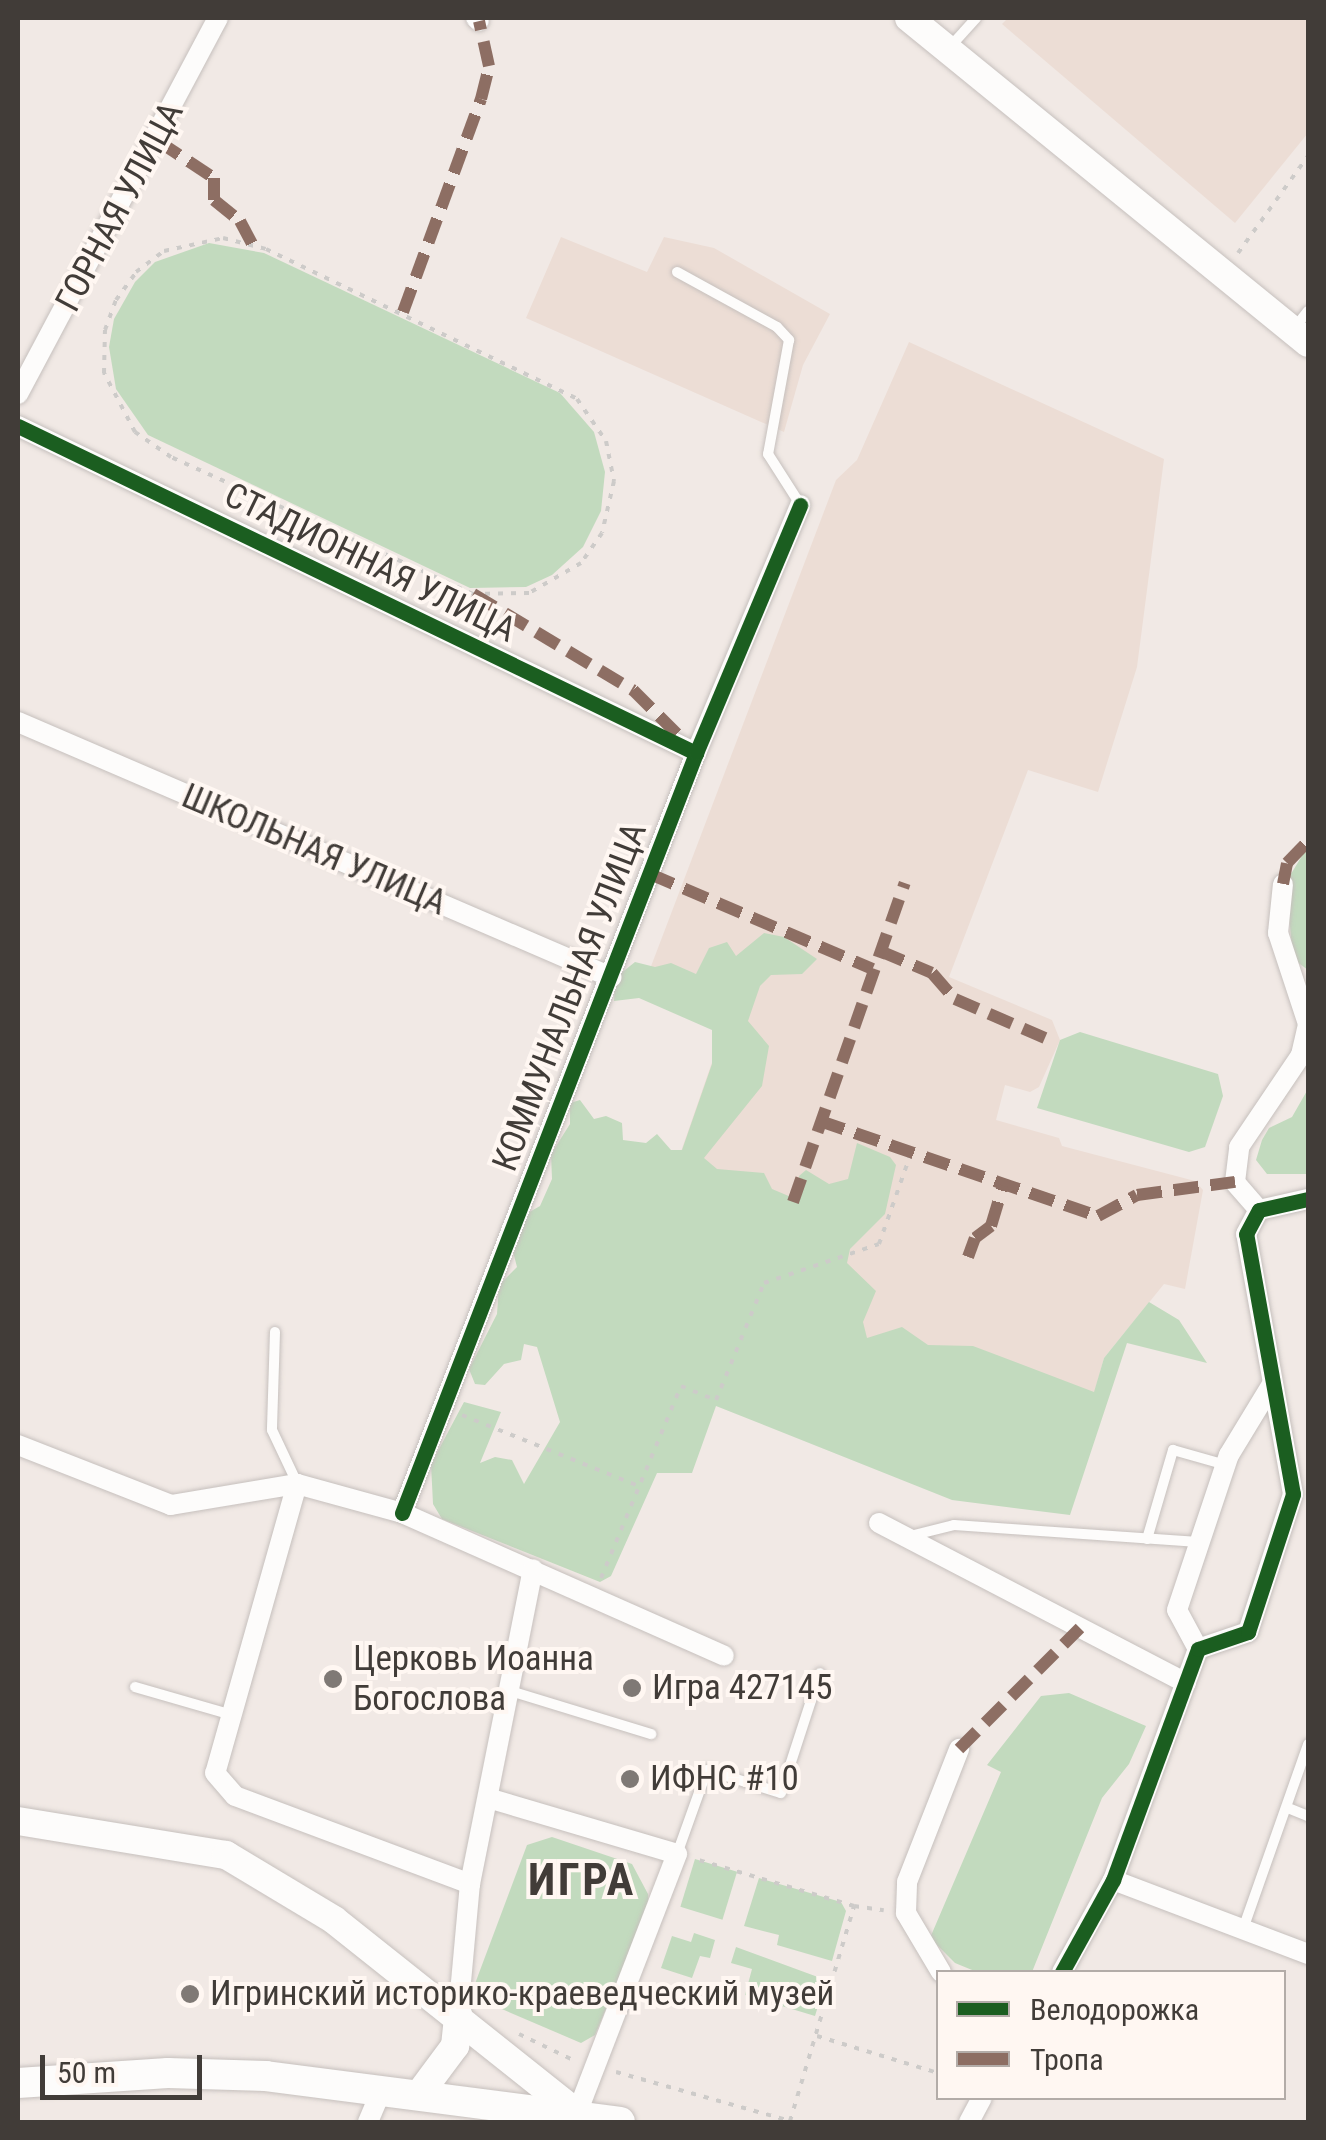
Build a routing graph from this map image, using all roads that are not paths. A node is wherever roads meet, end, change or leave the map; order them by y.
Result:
1 (218, 18) edge
2 (909, 18) edge
3 (976, 18) edge
4 (946, 51) junction
5 (677, 272) dead end
6 (1303, 328) edge
7 (18, 394) edge
8 (18, 426) edge
9 (800, 505) joint
10 (18, 722) edge
11 (696, 753) junction
12 (1283, 884) dead end
13 (611, 977) junction
14 (1308, 1200) edge
15 (1259, 1210) junction
16 (275, 1332) dead end
17 (1271, 1386) junction
18 (18, 1445) edge
19 (1226, 1465) junction
20 (297, 1484) junction
21 (402, 1514) junction
22 (880, 1524) dead end
23 (910, 1536) junction
24 (1148, 1539) junction
25 (1198, 1542) junction
26 (533, 1569) junction
27 (1198, 1649) junction
28 (724, 1656) dead end
29 (820, 1673) dead end
30 (1186, 1683) junction
31 (135, 1686) dead end
32 (506, 1690) junction
33 (232, 1716) junction
34 (652, 1734) dead end
35 (1308, 1744) edge
36 (958, 1749) dead end
37 (488, 1798) junction
38 (1288, 1808) junction
39 (1308, 1816) edge
40 (18, 1821) edge
41 (677, 1854) junction
42 (1113, 1880) junction
43 (470, 1884) junction
44 (1243, 1929) junction
45 (1308, 1954) edge
46 (940, 1970) edge
47 (1063, 1970) edge
48 (458, 2015) junction
49 (18, 2083) edge
50 (382, 2088) junction
51 (420, 2092) junction
52 (578, 2113) junction
53 (368, 2122) edge
54 (620, 2122) edge

1 - 7 street, ГОРНАЯ УЛИЦА
2 - 4 main road
3 - 4 lane
4 - 6 main road
5 - 9 lane
8 - 11 street, СТАДИОННАЯ УЛИЦА
9 - 11 street, КОММУНАЛЬНАЯ УЛИЦА
10 - 13 street, ШКОЛЬНАЯ УЛИЦА
11 - 13 street, КОММУНАЛЬНАЯ УЛИЦА
12 - 15 street
13 - 21 street, КОММУНАЛЬНАЯ УЛИЦА
14 - 15 street
15 - 17 street
16 - 20 lane
17 - 19 street
17 - 27 street
18 - 20 street
19 - 24 lane
19 - 25 street
20 - 21 street
20 - 33 street
21 - 26 street
22 - 23 street
23 - 24 lane
23 - 30 street
24 - 25 lane
25 - 27 street
26 - 28 street
26 - 32 street
27 - 30 street
29 - 41 lane
30 - 42 street
31 - 33 lane
32 - 34 lane
32 - 37 street
33 - 43 street
35 - 38 lane
36 - 46 street
37 - 41 street
37 - 43 street
38 - 39 lane
38 - 44 lane
40 - 48 main road
41 - 52 street
42 - 44 street
42 - 47 street
43 - 48 street
44 - 45 street
48 - 51 main road
48 - 52 main road
49 - 50 main road
50 - 51 main road
50 - 53 street
51 - 52 main road
52 - 54 main road

